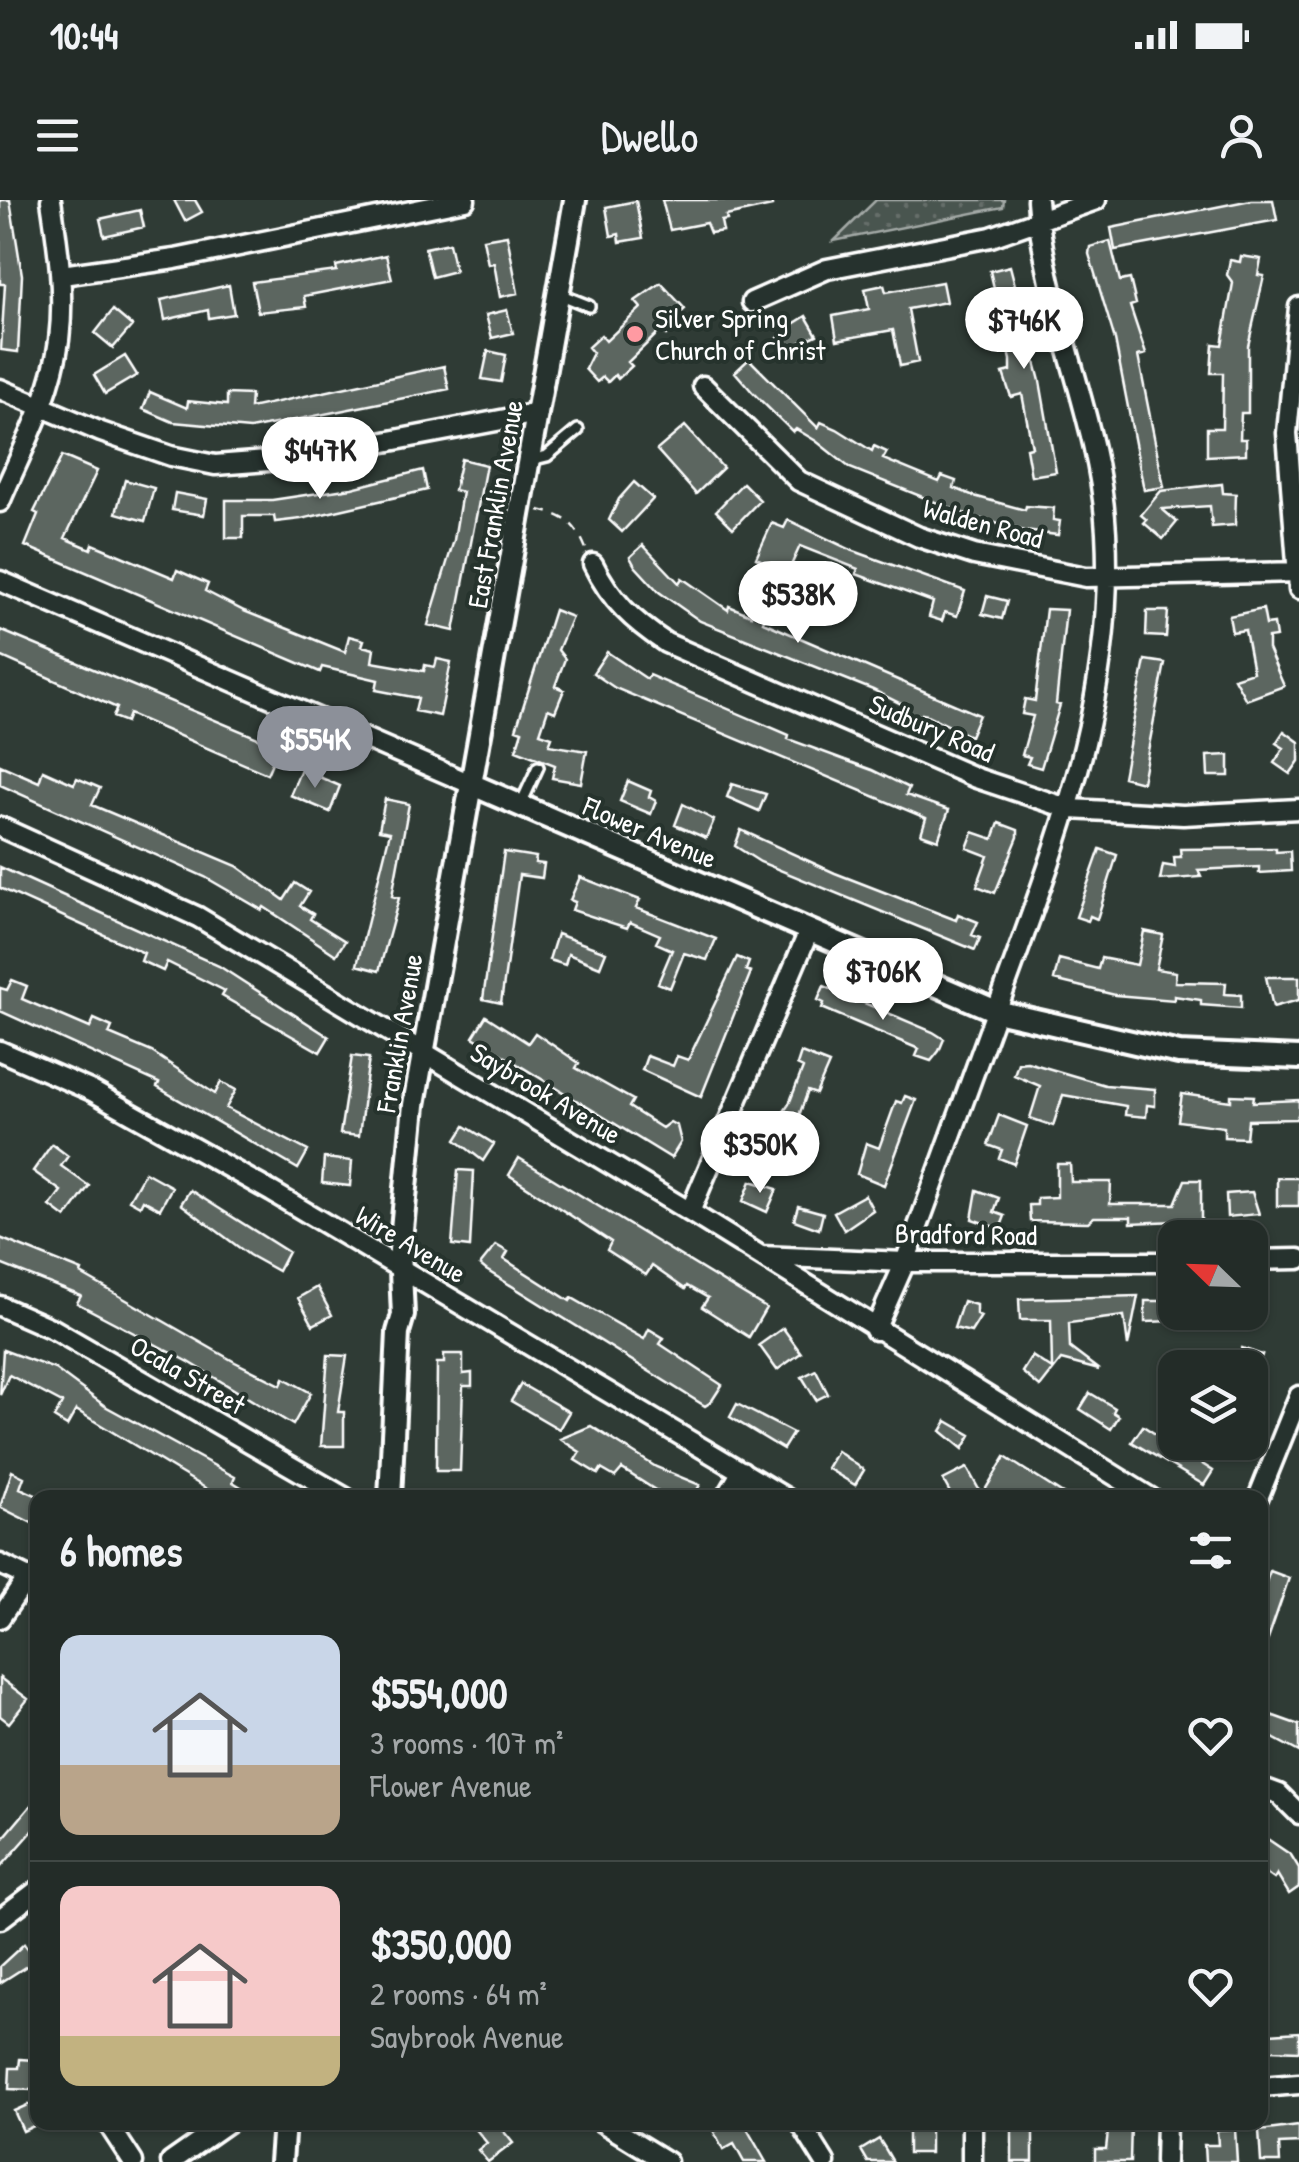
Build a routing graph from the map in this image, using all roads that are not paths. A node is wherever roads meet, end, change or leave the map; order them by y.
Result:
1 (51, 200) edge
2 (465, 200) edge
3 (564, 200) edge
4 (575, 200) edge
5 (1037, 200) edge
6 (1096, 200) edge
7 (1039, 222) junction
8 (569, 231) junction
9 (62, 275) junction
10 (558, 294) junction
11 (752, 302) dead end
12 (589, 306) dead end
13 (1299, 308) edge
14 (1296, 362) edge
15 (702, 386) dead end
16 (0, 389) edge
17 (40, 406) junction
18 (538, 414) junction
19 (578, 430) dead end
20 (531, 460) junction
21 (0, 502) edge
22 (593, 564) road end
23 (1106, 576) junction
24 (1298, 578) edge
25 (0, 582) edge
26 (538, 768) dead end
27 (473, 786) junction
28 (520, 806) junction
29 (1070, 809) junction
30 (1299, 809) edge
31 (0, 827) edge
32 (809, 931) junction
33 (996, 1011) junction
34 (0, 1050) edge
35 (426, 1053) junction
36 (1299, 1058) edge
37 (690, 1212) junction
38 (757, 1256) junction
39 (1299, 1259) edge
40 (1268, 1260) edge
41 (905, 1262) junction
42 (1158, 1262) edge
43 (402, 1281) junction
44 (0, 1306) edge
45 (875, 1330) junction
46 (1299, 1396) edge
47 (1277, 1452) junction
48 (1299, 1456) edge
49 (742, 1471) junction
50 (332, 1490) edge
51 (390, 1490) edge
52 (731, 1490) edge
53 (773, 1490) edge
54 (1138, 1490) edge
55 (1261, 1490) edge
56 (0, 1564) edge
57 (30, 1579) edge
58 (30, 1583) edge
59 (0, 1618) edge
60 (1268, 1790) edge
61 (1279, 1794) junction
62 (1299, 1794) edge
63 (1299, 1814) edge
64 (30, 1896) edge
65 (0, 1919) edge
66 (1299, 2084) edge
67 (1268, 2086) edge
68 (113, 2130) edge
69 (217, 2130) edge
70 (283, 2130) edge
71 (614, 2130) edge
72 (805, 2130) edge
73 (972, 2130) edge
74 (1166, 2130) edge
75 (661, 2161) edge
76 (133, 2162) edge
77 (171, 2162) edge
78 (281, 2162) edge
79 (825, 2162) edge
80 (972, 2162) edge
81 (1165, 2162) edge

1 - 9 street
2 - 9 street
3 - 8 street, East Franklin Avenue
4 - 8 street, East Franklin Avenue
5 - 7 street
6 - 7 street
7 - 11 street
7 - 23 street
8 - 10 street, East Franklin Avenue
9 - 17 street
10 - 12 lane
10 - 18 street, East Franklin Avenue
13 - 14 street
14 - 24 street
15 - 23 street, Walden Road
16 - 17 street
17 - 18 street
17 - 21 street
18 - 20 street, East Franklin Avenue
19 - 20 lane
20 - 27 street, East Franklin Avenue
22 - 29 street, Sudbury Road
23 - 24 street, Walden Road
23 - 29 street
25 - 27 street, Flower Avenue
26 - 28 lane
27 - 28 street, Flower Avenue
27 - 35 street, Franklin Avenue
28 - 32 street, Flower Avenue
29 - 30 street, Sudbury Road
29 - 33 street
31 - 35 street, Saybrook Avenue
32 - 33 street, Flower Avenue
32 - 37 street
33 - 36 street, Flower Avenue
33 - 41 street
34 - 43 street, Wire Avenue
35 - 37 street, Saybrook Avenue
35 - 43 street, Franklin Avenue
37 - 38 street, Saybrook Avenue
38 - 41 street, Bradford Road
38 - 45 street, Saybrook Avenue
39 - 40 street
41 - 42 street, Bradford Road
41 - 45 street
43 - 49 street, Wire Avenue
43 - 51 street, Franklin Avenue
44 - 50 street, Ocala Street
45 - 54 street, Saybrook Avenue
46 - 47 street
47 - 48 street
47 - 55 street
49 - 52 street
49 - 53 street, Wire Avenue
56 - 57 street
58 - 59 street
60 - 61 street
61 - 62 street
61 - 63 street
64 - 65 street
66 - 67 street
68 - 76 street
69 - 77 street
70 - 78 street
71 - 75 street
72 - 79 street
73 - 80 street
74 - 81 street

